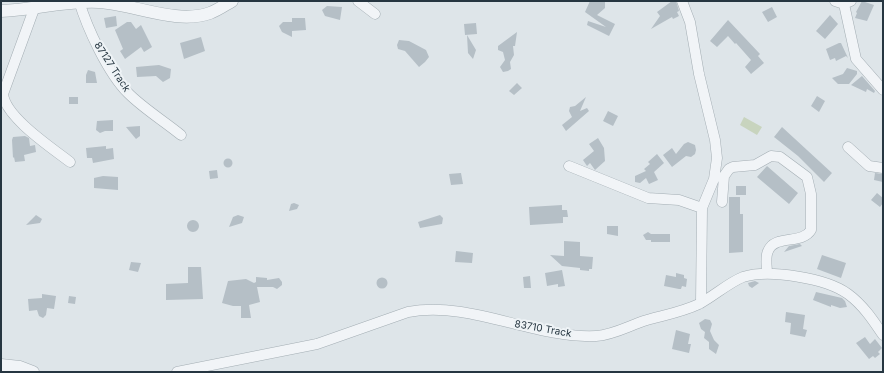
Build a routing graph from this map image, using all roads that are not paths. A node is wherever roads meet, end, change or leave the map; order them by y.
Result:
1 (79, 1) edge
2 (232, 1) edge
3 (358, 1) edge
4 (682, 1) edge
5 (844, 2) edge
6 (34, 8) junction
7 (1, 10) edge
8 (375, 14) dead end
9 (883, 90) edge
10 (181, 135) dead end
11 (848, 147) dead end
12 (70, 162) dead end
13 (569, 166) dead end
14 (883, 168) edge
15 (722, 202) dead end
16 (702, 208) junction
17 (767, 273) junction
18 (700, 303) junction
19 (883, 335) edge
20 (1, 366) edge
21 (33, 372) edge
22 (177, 372) edge

1 - 2 street
1 - 6 street
1 - 10 street, 87127 Track
3 - 8 street
4 - 16 street
5 - 9 street
6 - 7 street
6 - 12 street
11 - 14 street
13 - 16 street
15 - 17 street
16 - 18 street
17 - 18 street, 83710 Track
17 - 19 street, 83710 Track
18 - 22 street, 83710 Track
20 - 21 street

